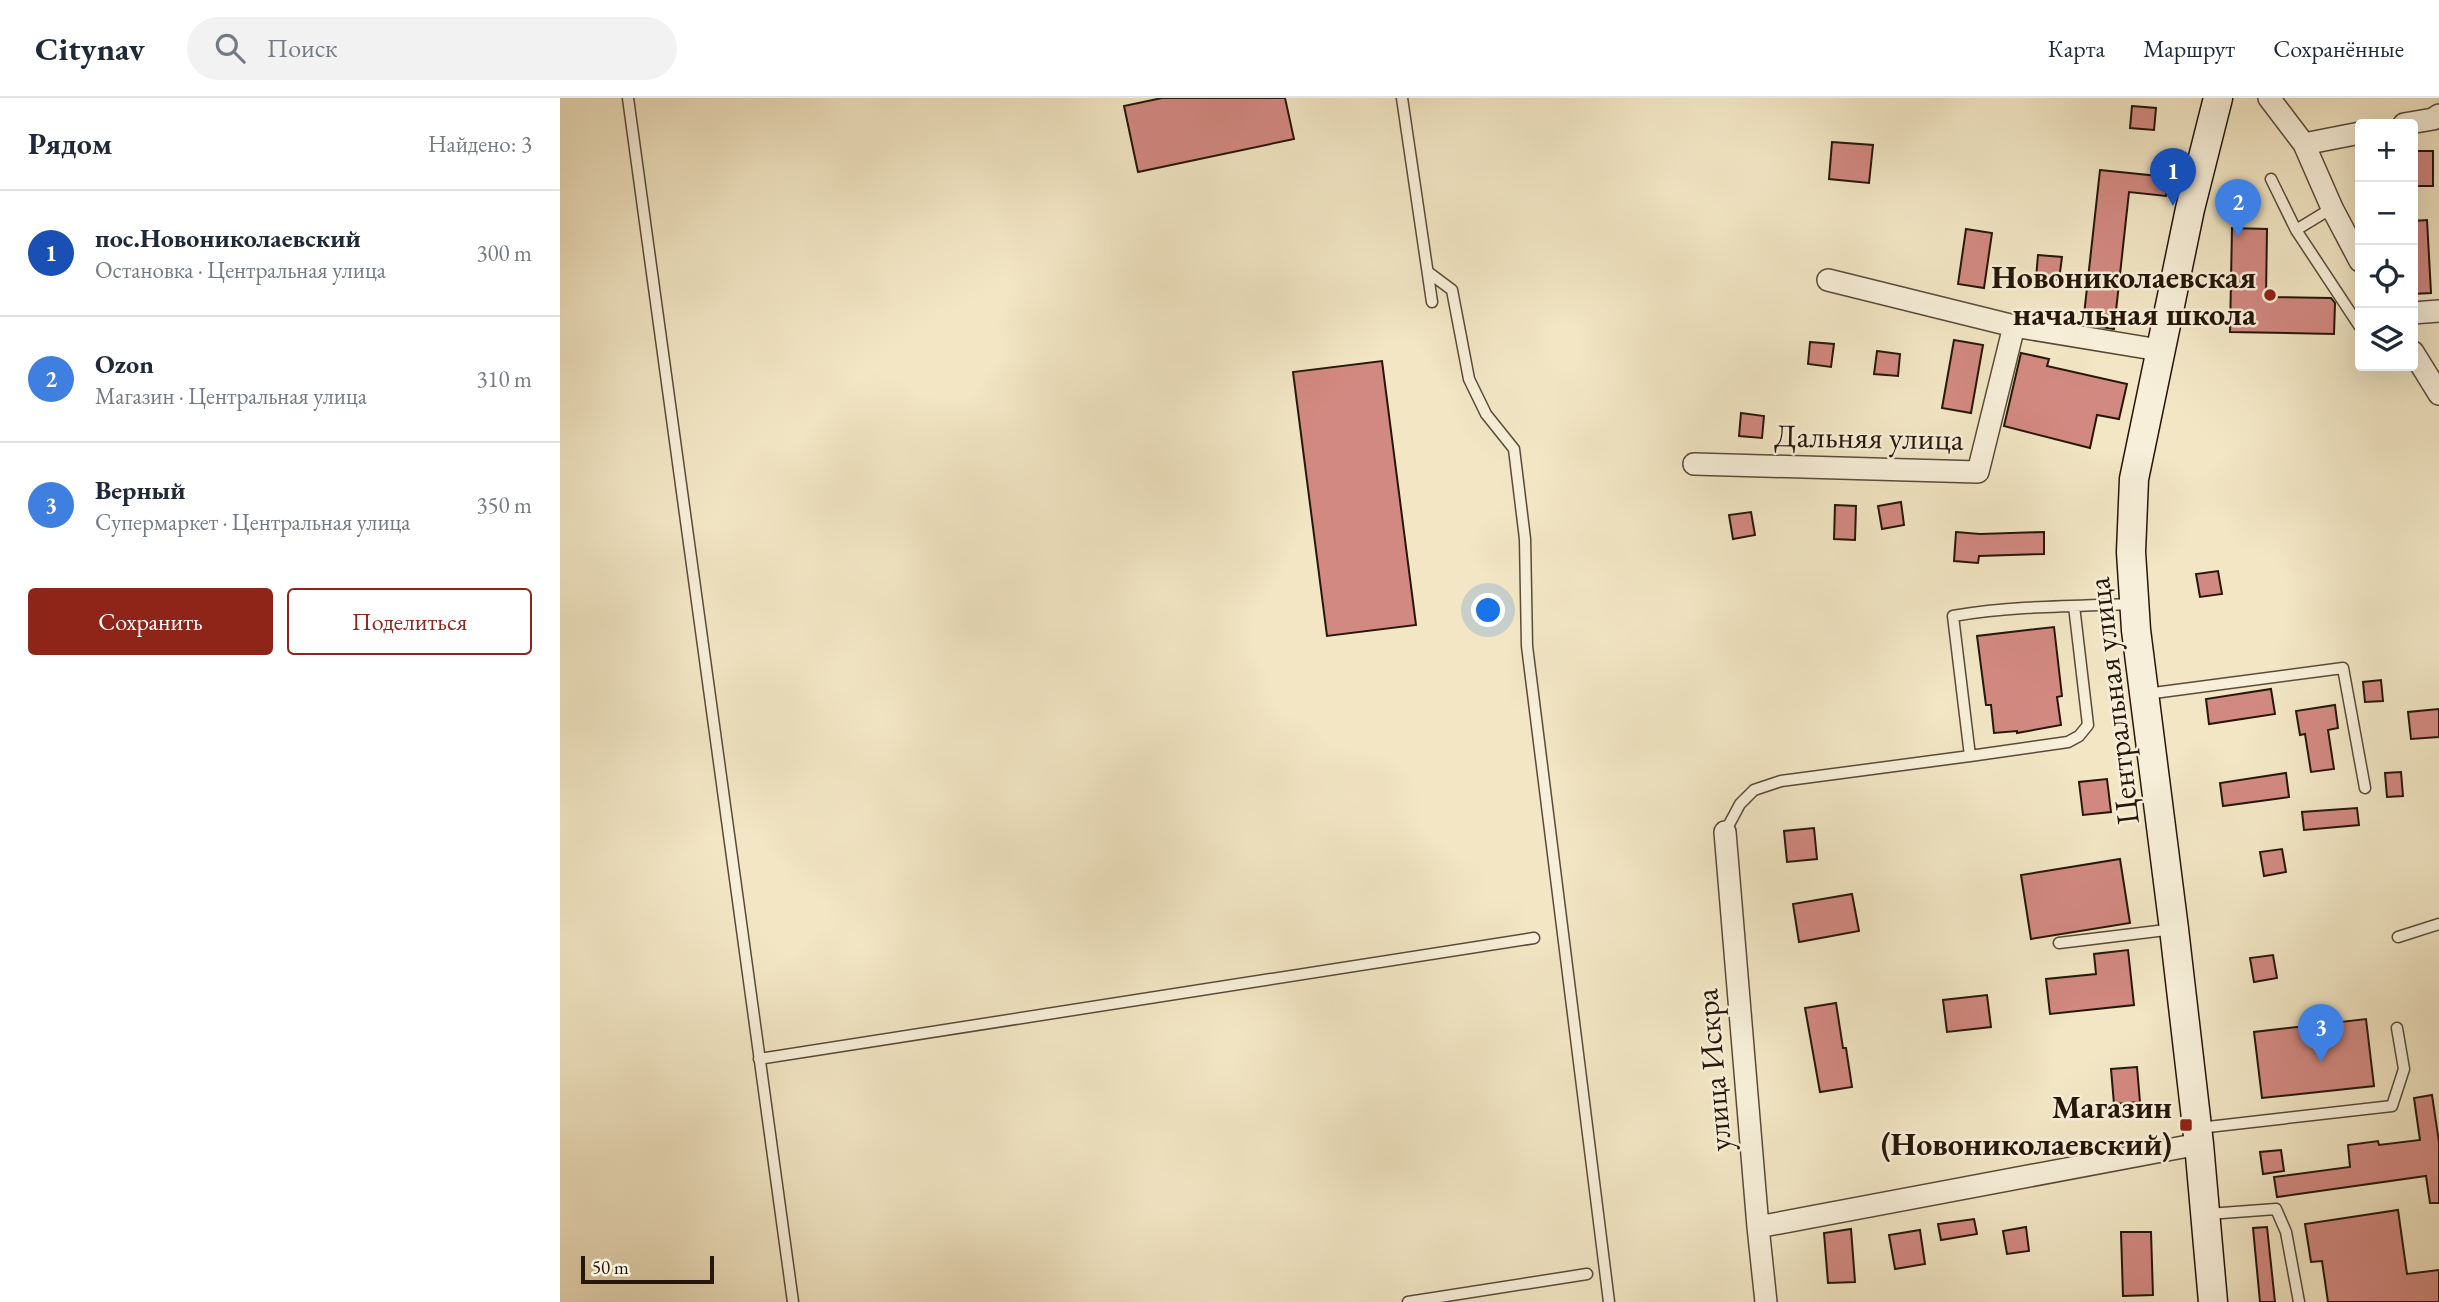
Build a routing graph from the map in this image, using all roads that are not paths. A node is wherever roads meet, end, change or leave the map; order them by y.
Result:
1 (628, 98) edge
2 (1402, 98) edge
3 (2218, 98) edge
4 (2269, 98) edge
5 (2439, 115) edge
6 (2418, 122) edge
7 (2355, 134) edge
8 (2304, 144) junction
9 (2271, 179) dead end
10 (2332, 208) junction
11 (2296, 230) junction
12 (2355, 252) edge
13 (1428, 272) junction
14 (1828, 280) dead end
15 (1432, 302) dead end
16 (2439, 311) edge
17 (2418, 313) edge
18 (2355, 319) edge
19 (2014, 326) junction
20 (2160, 351) junction
21 (2418, 360) edge
22 (2439, 394) edge
23 (1694, 464) dead end
24 (2135, 604) junction
25 (2074, 606) junction
26 (2146, 694) junction
27 (1970, 756) junction
28 (2365, 788) dead end
29 (1725, 832) joint
30 (2439, 923) edge
31 (2174, 929) junction
32 (2398, 937) dead end
33 (1534, 938) dead end
34 (2059, 943) dead end
35 (2398, 1028) dead end
36 (759, 1059) junction
37 (2198, 1136) junction
38 (2205, 1214) junction
39 (1758, 1227) junction
40 (1587, 1274) dead end
41 (793, 1302) edge
42 (1408, 1302) edge
43 (1609, 1302) edge
44 (1766, 1302) edge
45 (2213, 1302) edge
46 (2299, 1302) edge

1 - 36 lane
2 - 13 lane
3 - 20 main road, Центральная улица
4 - 8 street
5 - 6 street
7 - 8 street
8 - 10 street
9 - 11 lane
10 - 11 lane
10 - 12 street
11 - 18 lane
13 - 15 lane
13 - 43 lane
14 - 19 street
16 - 17 street
19 - 20 street
19 - 23 street, Дальняя улица
20 - 24 main road, Центральная улица
21 - 22 street
24 - 25 lane
24 - 26 main road, Центральная улица
25 - 27 lane
25 - 27 lane
26 - 28 lane
26 - 31 main road, Центральная улица
27 - 29 lane
29 - 39 street, улица Искра
30 - 32 lane
31 - 34 lane
31 - 37 main road, Центральная улица
33 - 36 lane
35 - 37 lane
36 - 41 lane
37 - 38 main road, Центральная улица
37 - 39 street
38 - 45 main road, Центральная улица
38 - 46 lane
39 - 44 street, улица Искра
40 - 42 lane

